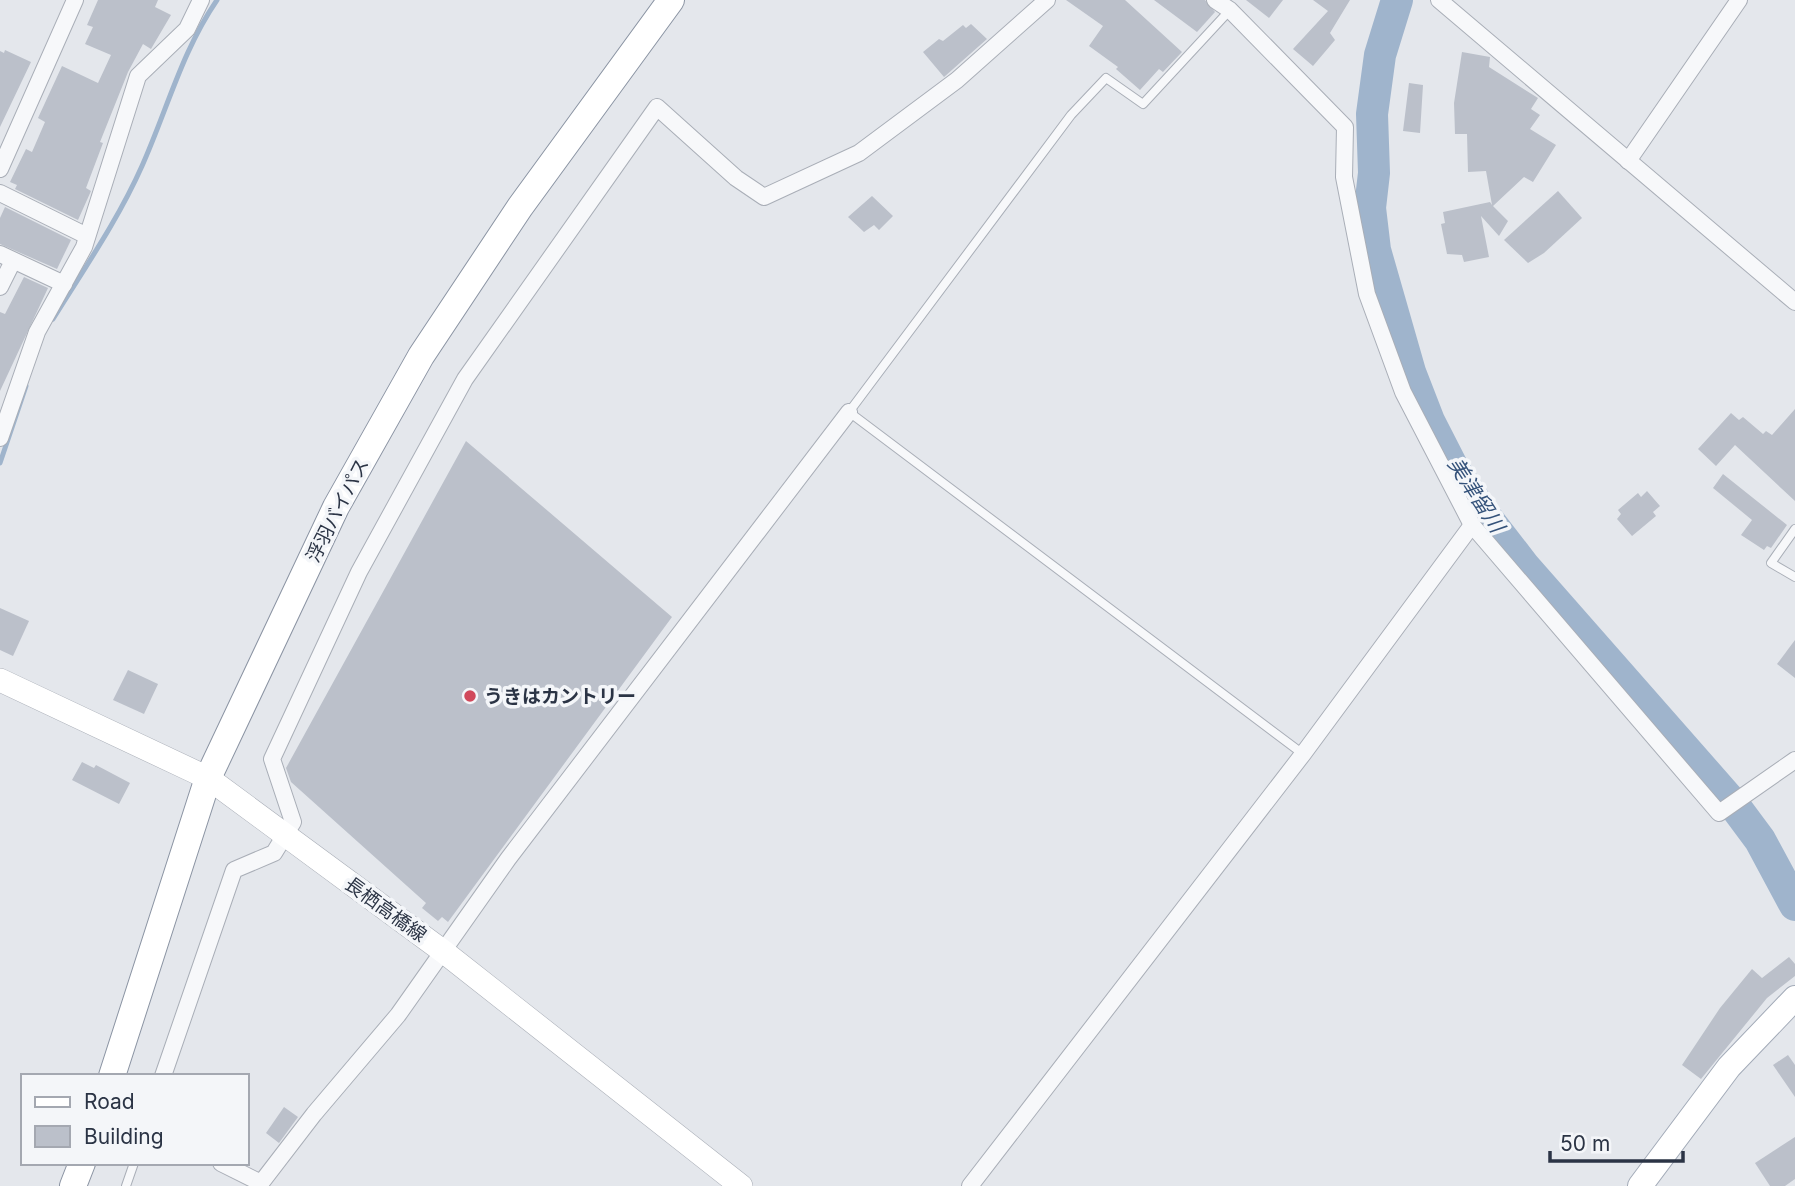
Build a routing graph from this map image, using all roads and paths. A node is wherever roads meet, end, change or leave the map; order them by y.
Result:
1 (75, 0) edge
2 (201, 0) edge
3 (671, 0) edge
4 (1047, 0) edge
5 (1215, 0) edge
6 (1739, 0) edge
7 (1443, 3) edge
8 (1230, 10) junction
9 (1628, 161) junction
10 (0, 169) edge
11 (0, 193) edge
12 (87, 236) junction
13 (7, 257) edge
14 (64, 284) junction
15 (0, 288) edge
16 (1795, 302) edge
17 (849, 412) junction
18 (0, 438) edge
19 (1472, 525) junction
20 (1795, 529) edge
21 (1795, 577) edge
22 (0, 680) edge
23 (1303, 754) junction
24 (1795, 760) edge
25 (208, 778) junction
26 (286, 835) junction
27 (444, 952) junction
28 (1795, 998) edge
29 (113, 1074) edge
30 (164, 1074) edge
31 (81, 1165) edge
32 (133, 1165) edge
33 (225, 1165) edge
34 (73, 1186) edge
35 (126, 1186) edge
36 (741, 1186) edge
37 (970, 1186) edge
38 (1640, 1186) edge

1 - 10 street
2 - 12 street
3 - 25 highway, 浮羽バイパス
4 - 26 street
5 - 8 street
6 - 9 street
7 - 9 street
8 - 17 lane
8 - 19 street
9 - 16 street
11 - 12 street
12 - 14 street
13 - 14 street
13 - 15 street
14 - 18 street
17 - 23 lane
17 - 27 street
19 - 23 street
19 - 24 street
20 - 21 lane
22 - 25 main road, 長栖高橋線
23 - 37 street
25 - 26 main road, 長栖高橋線
25 - 29 highway, 浮羽バイパス
26 - 27 main road, 長栖高橋線
26 - 30 street
27 - 33 street
27 - 36 main road, 長栖高橋線
28 - 38 main road
31 - 34 highway
32 - 35 lane

